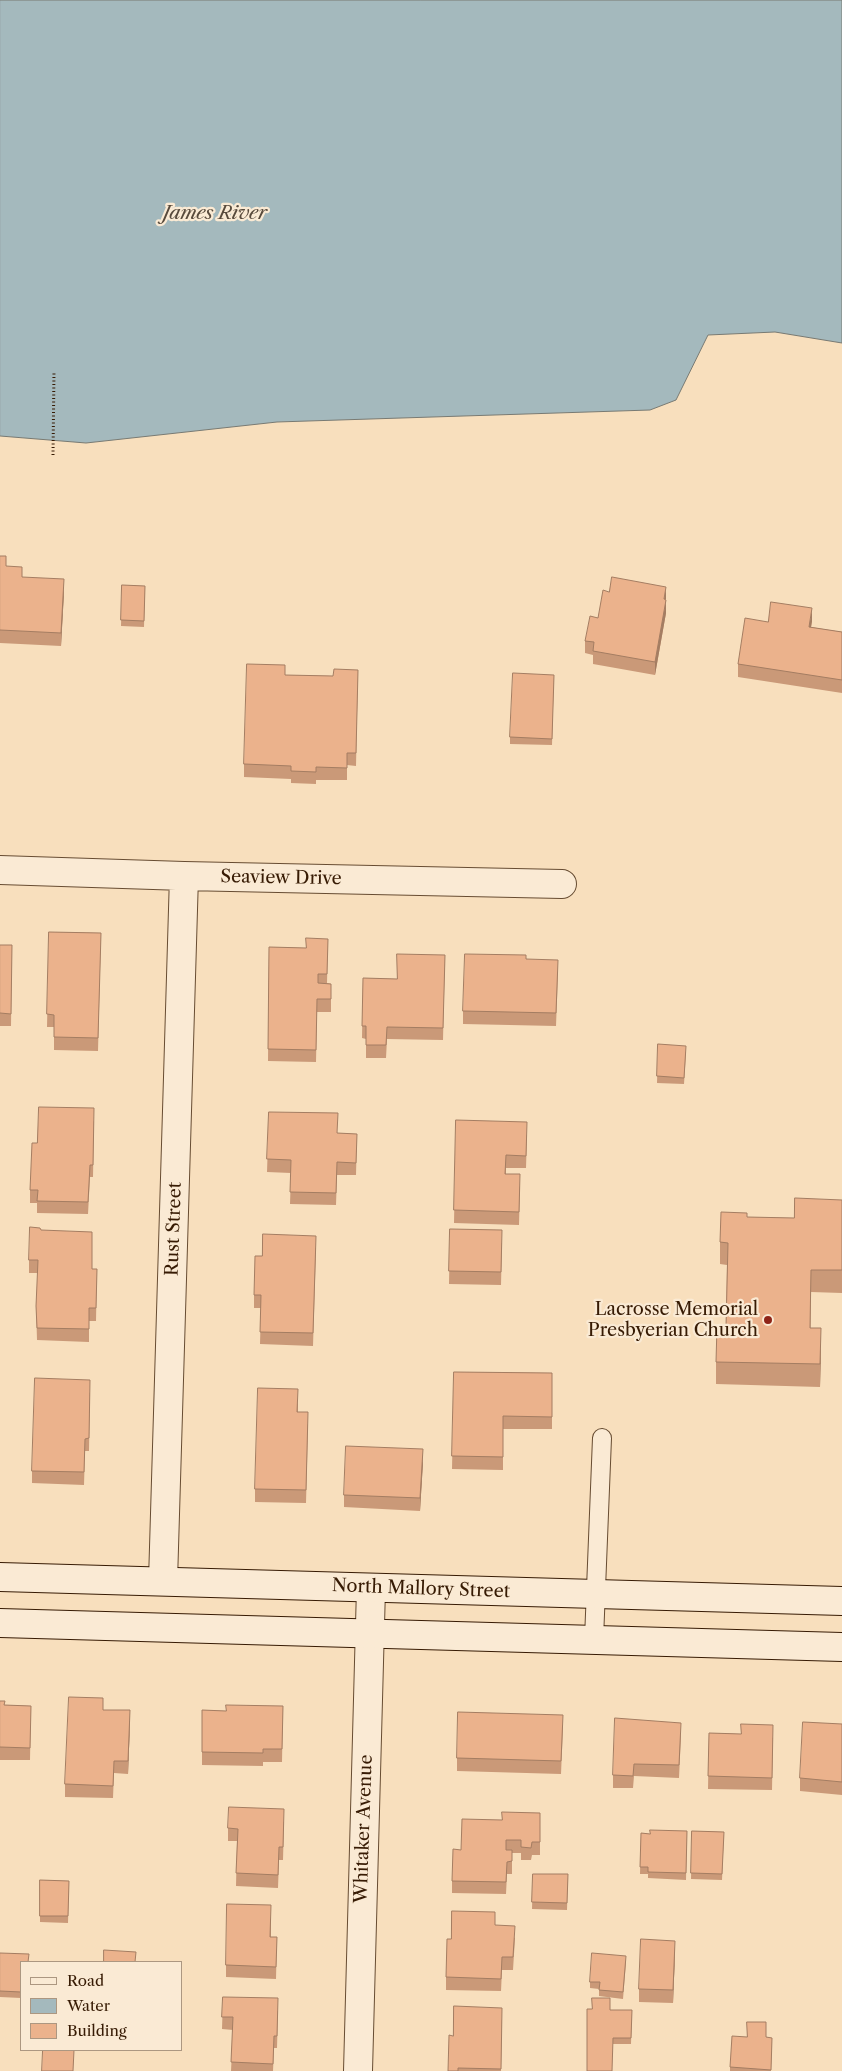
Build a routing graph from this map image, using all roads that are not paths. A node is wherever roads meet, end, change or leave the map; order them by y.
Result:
1 (0, 870) edge
2 (184, 876) junction
3 (562, 884) dead end
4 (602, 1438) dead end
5 (0, 1576) edge
6 (163, 1581) junction
7 (371, 1588) junction
8 (596, 1593) junction
9 (842, 1600) edge
10 (0, 1623) edge
11 (370, 1634) junction
12 (594, 1639) junction
13 (842, 1647) edge
14 (358, 2071) edge

1 - 2 street, Seaview Drive
2 - 3 street, Seaview Drive
2 - 6 street, Rust Street
4 - 8 lane
5 - 6 street, North Mallory Street
6 - 7 street, North Mallory Street
7 - 8 street, North Mallory Street
7 - 11 street, Whitaker Avenue
8 - 9 street, North Mallory Street
8 - 12 lane
10 - 11 street
11 - 12 street
11 - 14 street, Whitaker Avenue
12 - 13 street

